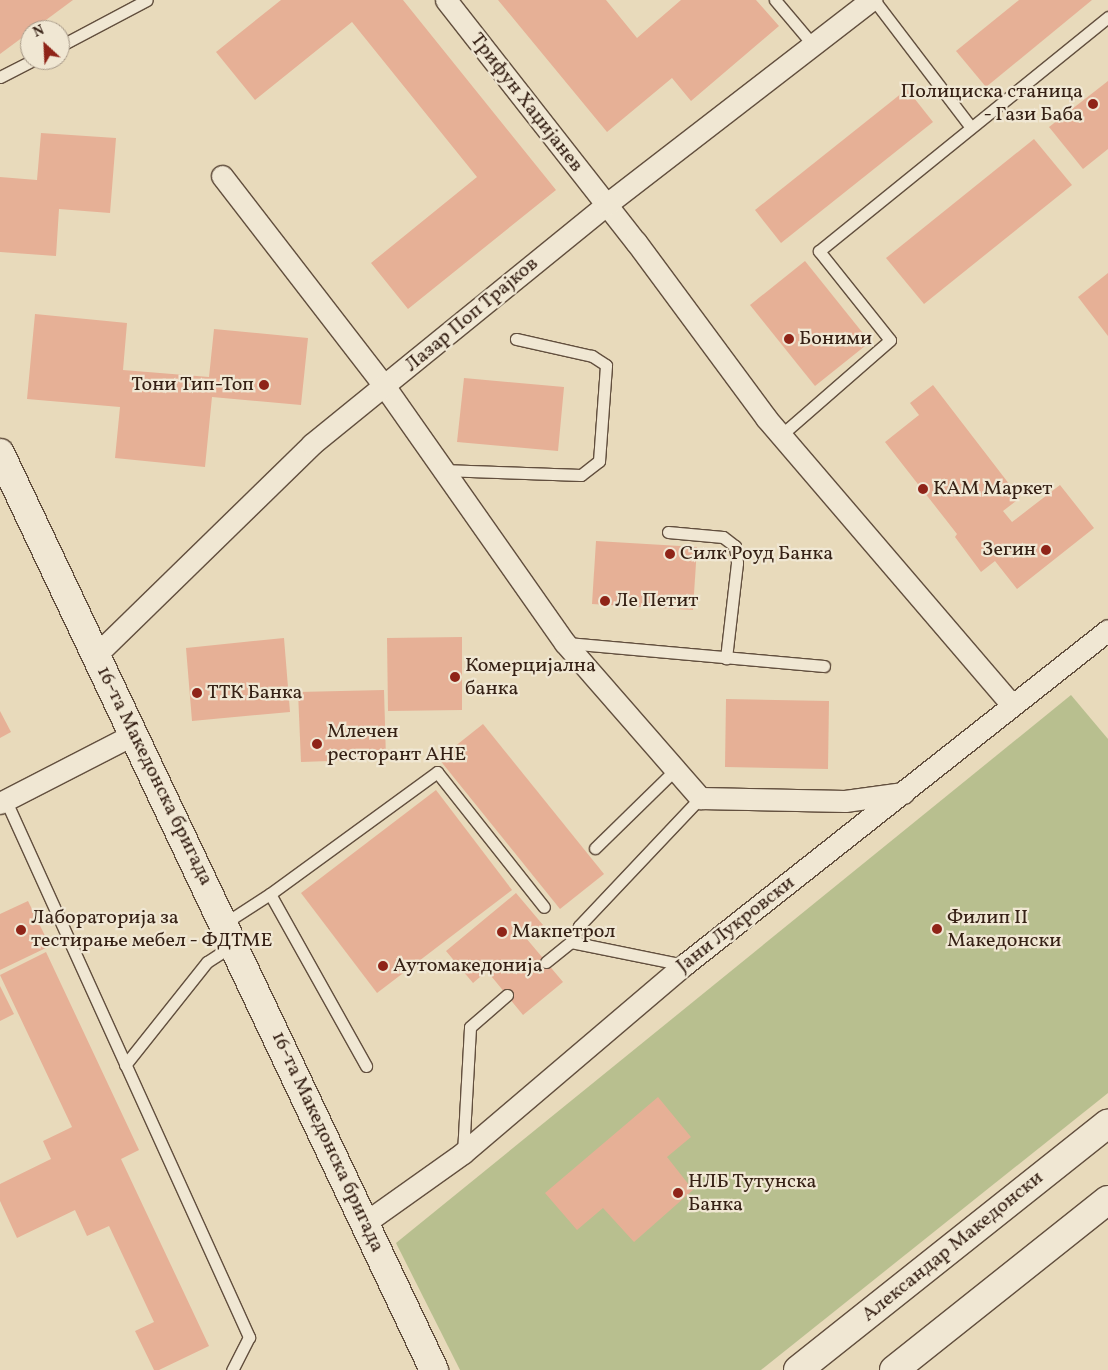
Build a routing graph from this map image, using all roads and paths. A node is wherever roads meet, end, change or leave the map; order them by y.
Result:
1 (148, 0) edge
2 (446, 0) edge
3 (775, 0) edge
4 (872, 0) edge
5 (1108, 17) edge
6 (70, 41) edge
7 (813, 45) junction
8 (20, 67) edge
9 (0, 77) edge
10 (970, 126) junction
11 (222, 176) dead end
12 (606, 204) junction
13 (516, 339) dead end
14 (386, 387) junction
15 (780, 436) junction
16 (0, 453) edge
17 (442, 470) junction
18 (668, 532) dead end
19 (1108, 630) edge
20 (565, 643) junction
21 (96, 655) junction
22 (726, 658) junction
23 (824, 666) dead end
24 (1011, 704) junction
25 (134, 734) junction
26 (676, 770) junction
27 (903, 792) junction
28 (700, 798) junction
29 (3, 802) edge
30 (595, 848) dead end
31 (270, 894) junction
32 (544, 907) dead end
33 (229, 934) junction
34 (571, 942) junction
35 (546, 962) dead end
36 (684, 966) junction
37 (507, 995) dead end
38 (125, 1065) junction
39 (366, 1066) dead end
40 (1108, 1123) edge
41 (463, 1153) junction
42 (1104, 1209) edge
43 (366, 1222) junction
44 (232, 1370) edge
45 (434, 1370) edge
46 (798, 1370) edge
47 (894, 1370) edge

1 - 6 lane
2 - 12 street, Трифун Хаџијанев
3 - 7 lane
4 - 7 street, Лазар Поп Трајков
4 - 10 lane
5 - 10 lane
7 - 12 street, Лазар Поп Трајков
8 - 9 lane
10 - 15 lane
11 - 14 street
12 - 14 street, Лазар Поп Трајков
12 - 15 street, Трифун Хаџијанев
13 - 17 lane
14 - 17 street
14 - 21 street, Лазар Поп Трајков
15 - 24 street, Трифун Хаџијанев
16 - 21 street, 16-та Македонска бригада
17 - 20 street
18 - 22 lane
19 - 24 street, Јани Лукровски
20 - 22 lane
20 - 26 street
21 - 25 street, 16-та Македонска бригада
22 - 23 lane
24 - 27 street, Јани Лукровски
25 - 29 street
25 - 33 street, 16-та Македонска бригада
26 - 28 street
26 - 30 lane
27 - 28 street
27 - 36 street, Јани Лукровски
28 - 34 lane
29 - 38 lane
31 - 32 lane
31 - 33 lane
31 - 39 lane
33 - 38 lane
33 - 43 street, 16-та Македонска бригада
34 - 35 lane
34 - 36 lane
36 - 41 street, Јани Лукровски
37 - 41 lane
38 - 44 lane
40 - 46 street, Александар Македонски
41 - 43 street, Јани Лукровски
42 - 47 street
43 - 45 street, 16-та Македонска бригада

